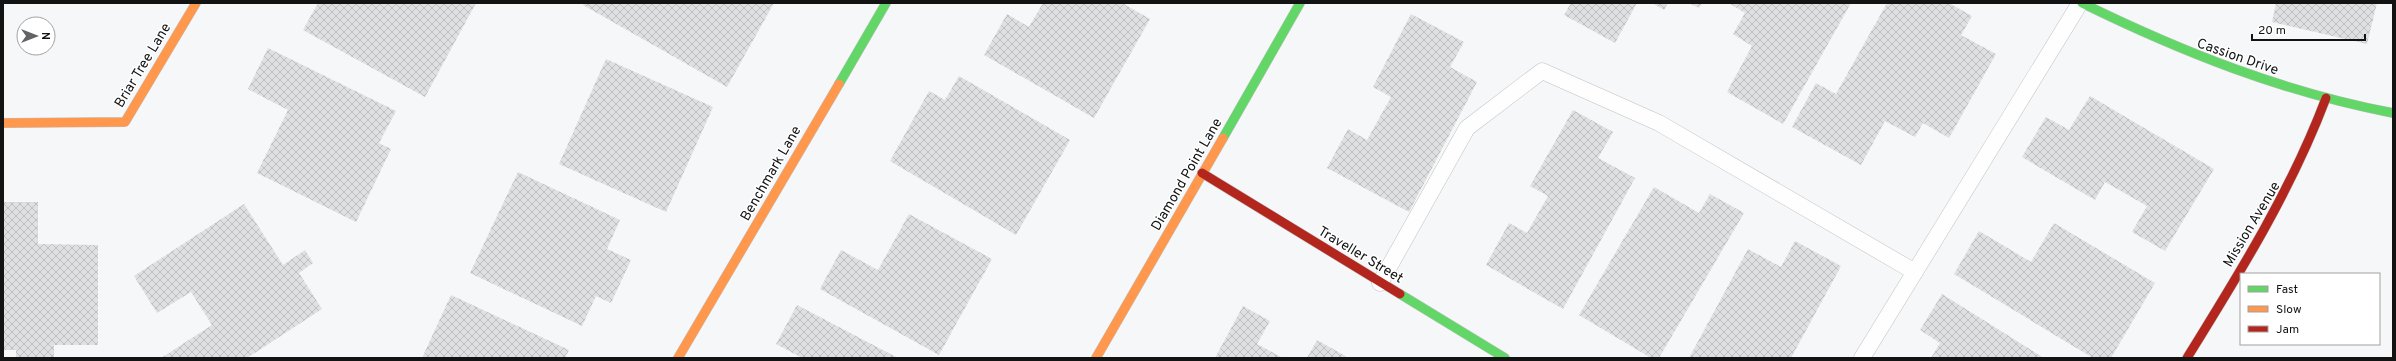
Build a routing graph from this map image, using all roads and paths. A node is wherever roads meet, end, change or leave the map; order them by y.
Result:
1 (196, 3) edge
2 (886, 3) edge
3 (1300, 3) edge
4 (2081, 3) edge
5 (2326, 98) junction
6 (2393, 113) edge
7 (3, 123) edge
8 (1202, 173) junction
9 (1915, 272) junction
10 (1380, 283) junction
11 (678, 358) edge
12 (1096, 358) edge
13 (1506, 358) edge
14 (1862, 358) edge
15 (2187, 358) edge

1 - 7 street, Briar Tree Lane
2 - 11 street, Benchmark Lane
3 - 8 street, Diamond Point Lane
4 - 5 street, Cassion Drive
4 - 9 lane
5 - 6 street, Cassion Drive
5 - 15 street, Mission Avenue
8 - 10 street, Traveller Street
8 - 12 street, Diamond Point Lane
9 - 10 lane
9 - 14 lane
10 - 13 street, Traveller Street

